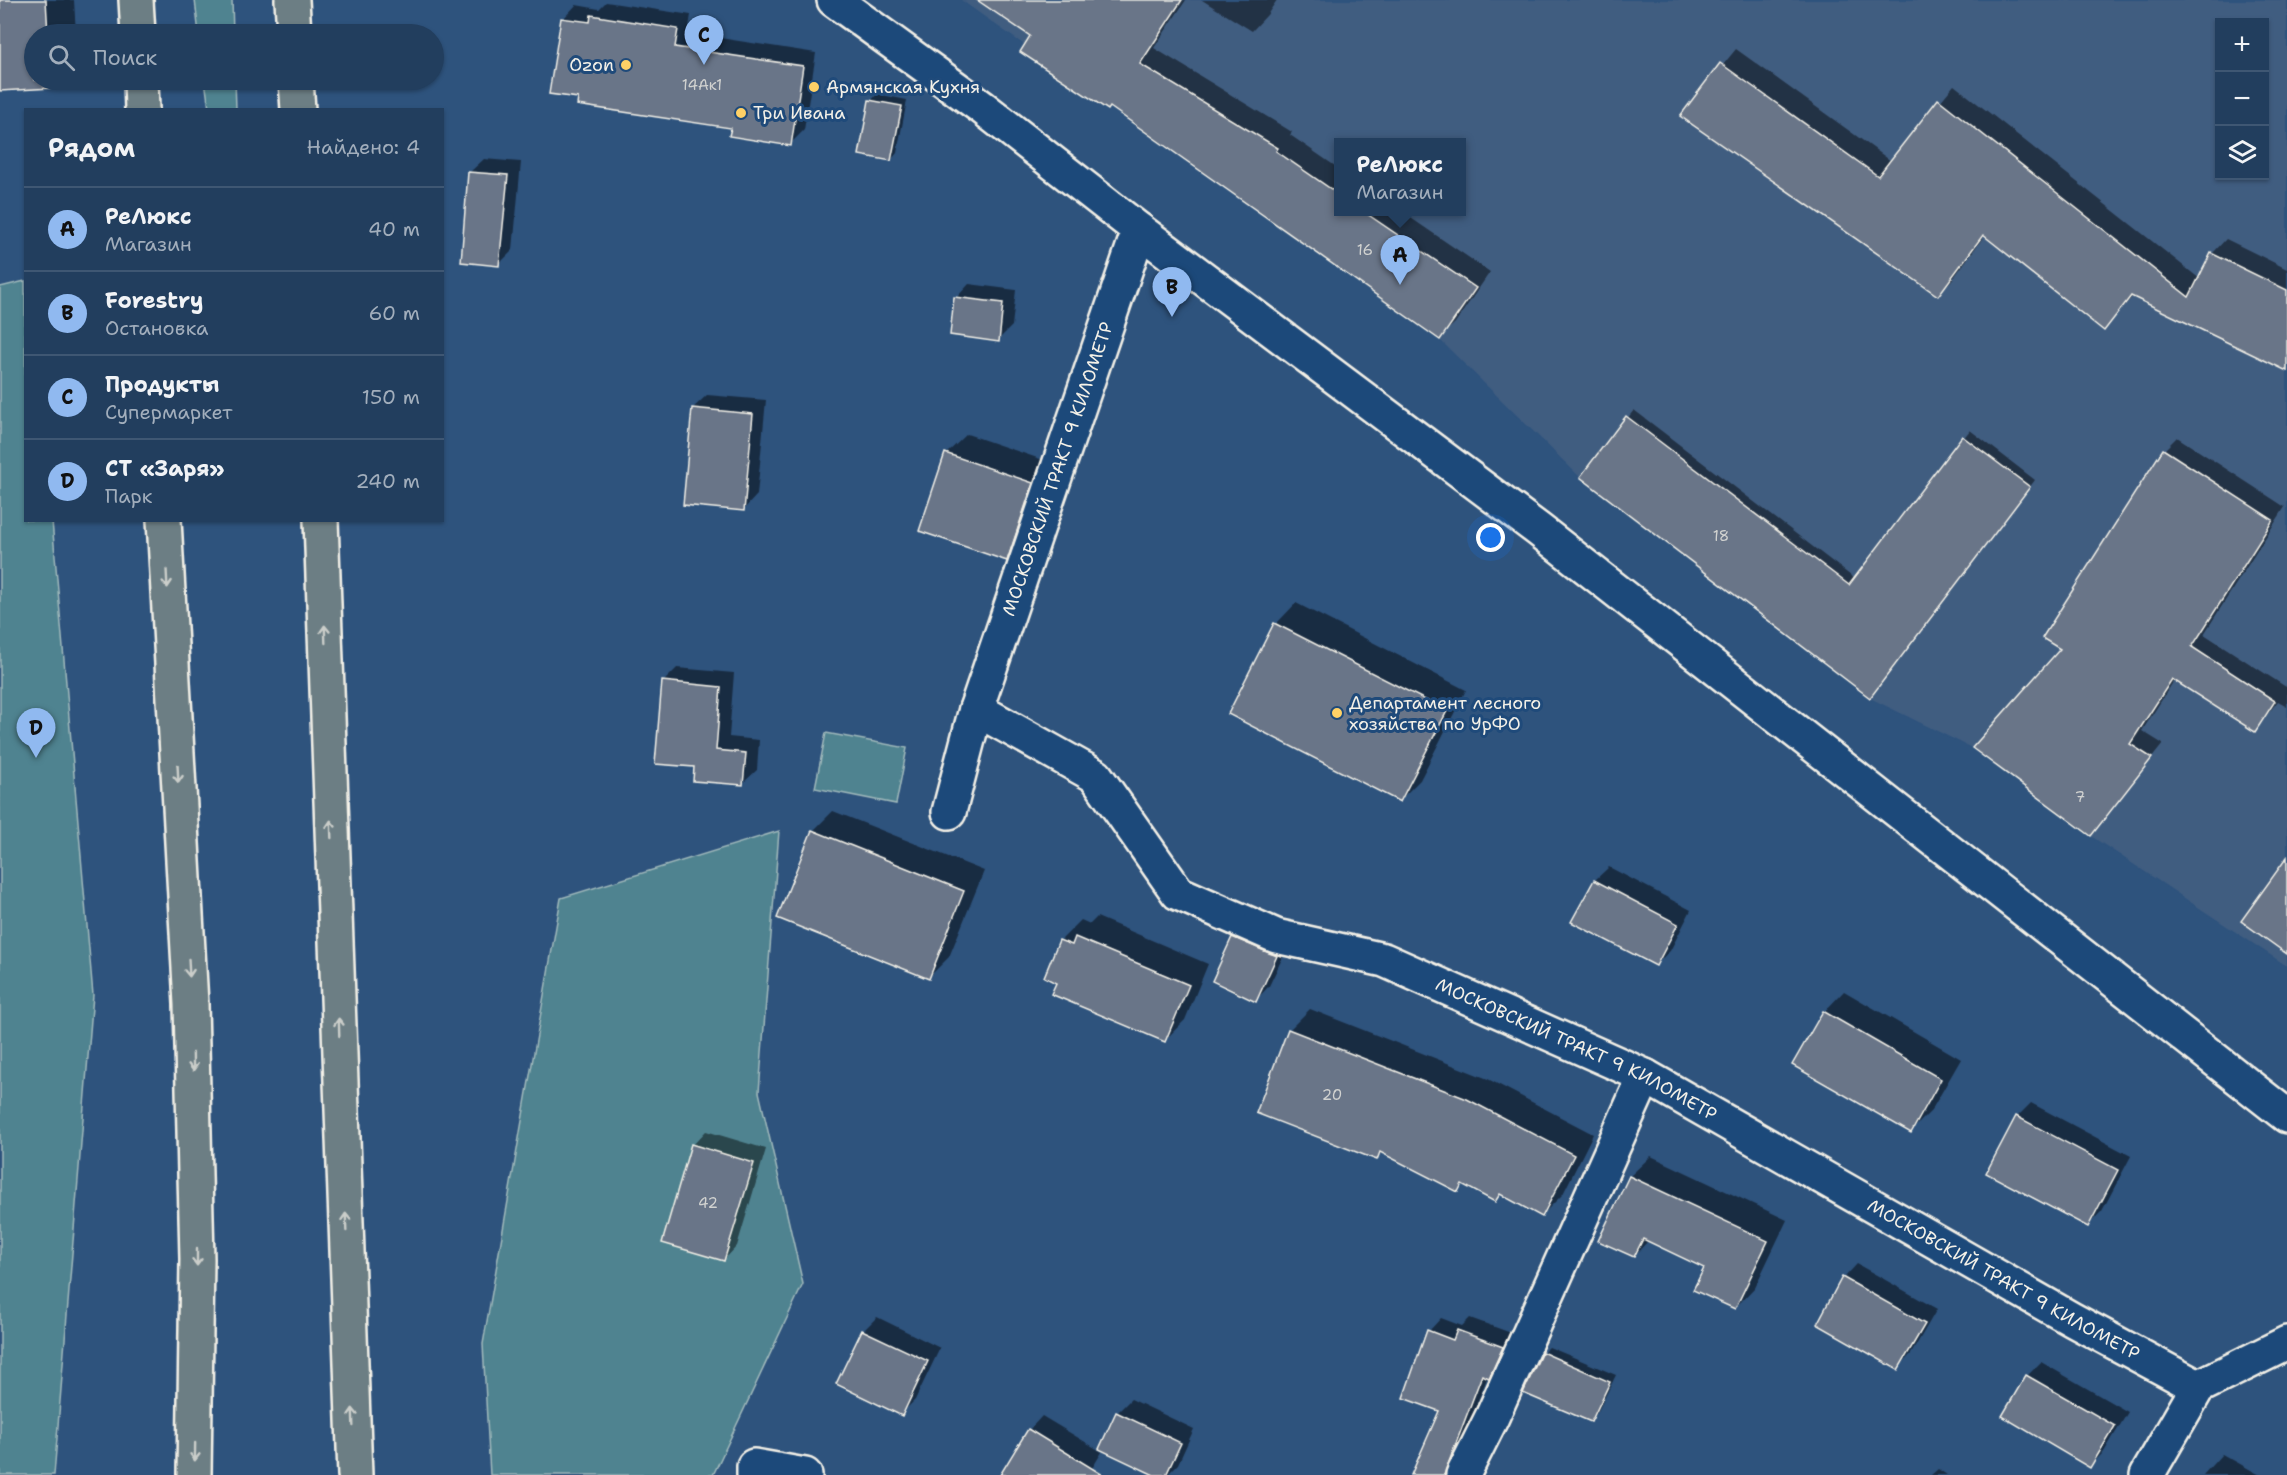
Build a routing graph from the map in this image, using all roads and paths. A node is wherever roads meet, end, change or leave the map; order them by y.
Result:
1 (136, 0) edge
2 (292, 0) edge
3 (834, 0) edge
4 (137, 24) edge
5 (293, 24) edge
6 (141, 90) edge
7 (297, 90) edge
8 (142, 108) edge
9 (298, 108) edge
10 (1139, 230) junction
11 (164, 522) edge
12 (321, 522) edge
13 (976, 709) junction
14 (948, 812) dead end
15 (1645, 1076) junction
16 (2287, 1116) edge
17 (2287, 1343) edge
18 (2198, 1387) junction
19 (754, 1471) edge
20 (195, 1475) edge
21 (355, 1475) edge
22 (806, 1475) edge
23 (1463, 1475) edge
24 (2147, 1475) edge

1 - 4 main road
2 - 5 main road
3 - 10 street
6 - 8 main road
7 - 9 main road
10 - 13 street, МОСКОВСКИЙ ТРАКТ 9 КИЛОМЕТР
10 - 16 street
11 -> 20 main road
21 -> 12 main road
13 - 14 street, МОСКОВСКИЙ ТРАКТ 9 КИЛОМЕТР
13 - 15 street, МОСКОВСКИЙ ТРАКТ 9 КИЛОМЕТР
15 - 18 street, МОСКОВСКИЙ ТРАКТ 9 КИЛОМЕТР
15 - 23 street
17 - 18 street
18 - 24 street
19 - 22 street

